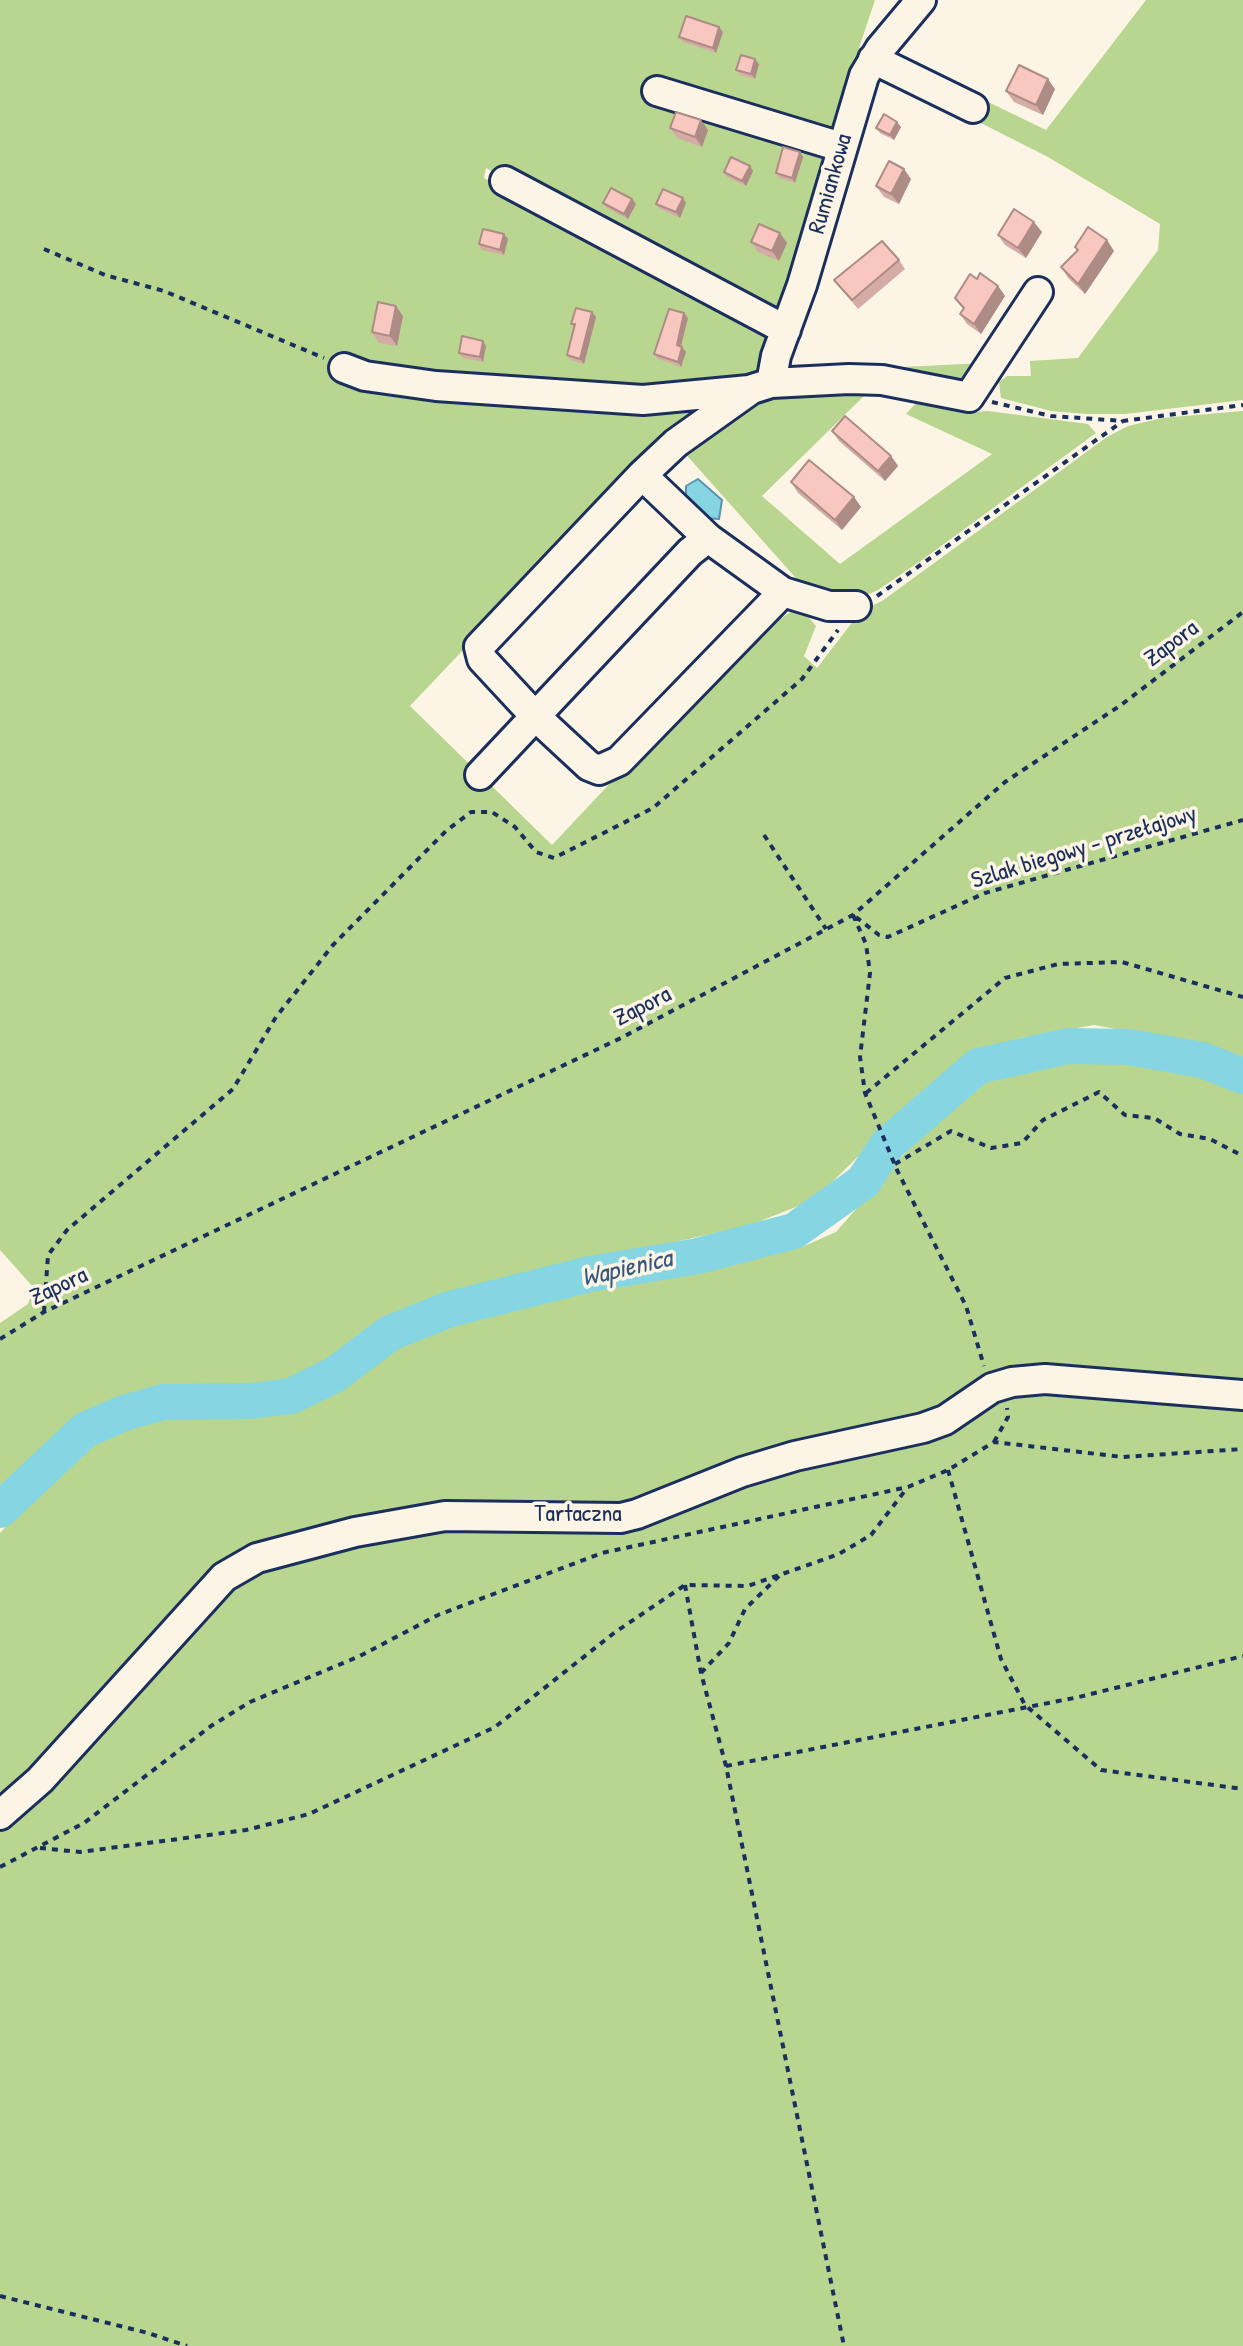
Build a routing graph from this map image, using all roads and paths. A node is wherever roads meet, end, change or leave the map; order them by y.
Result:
1 (921, 0) edge
2 (873, 59) junction
3 (657, 91) dead end
4 (973, 108) dead end
5 (841, 147) junction
6 (505, 181) dead end
7 (44, 249) dead end
8 (1038, 292) dead end
9 (786, 330) junction
10 (344, 368) joint
11 (760, 387) junction
12 (969, 397) junction
13 (1243, 405) edge
14 (1123, 421) junction
15 (642, 475) junction
16 (708, 538) junction
17 (783, 592) junction
18 (856, 606) junction
19 (1243, 612) edge
20 (534, 715) junction
21 (480, 775) dead end
22 (1243, 820) edge
23 (764, 835) dead end
24 (853, 915) junction
25 (826, 929) junction
26 (1243, 997) edge
27 (865, 1093) junction
28 (1243, 1156) edge
29 (895, 1164) junction
30 (44, 1312) junction
31 (0, 1339) edge
32 (992, 1388) junction
33 (1243, 1395) edge
34 (994, 1442) junction
35 (1243, 1449) edge
36 (948, 1470) junction
37 (908, 1487) junction
38 (781, 1575) junction
39 (685, 1585) junction
40 (1243, 1656) edge
41 (701, 1673) junction
42 (1025, 1705) junction
43 (726, 1766) junction
44 (1243, 1789) edge
45 (0, 1815) edge
46 (38, 1848) junction
47 (0, 1867) edge
48 (0, 2296) edge
49 (187, 2346) edge
50 (844, 2346) edge

1 - 2 street, Rumiankowa
2 - 4 street
2 - 5 street, Rumiankowa
3 - 5 street
5 - 9 street, Rumiankowa
6 - 9 street
7 - 10 path
8 - 12 street
9 - 11 street, Rumiankowa
10 - 11 street
11 - 12 street
11 - 15 street
12 - 14 path
13 - 14 path
14 - 18 path
15 - 16 street
15 - 20 street
16 - 17 street
16 - 20 street
17 - 18 street
17 - 20 street
18 - 30 path
19 - 24 path, Zapora
20 - 21 street
22 - 24 path, Szlak biegowy - przełajowy
23 - 25 path
24 - 25 path, Zapora
24 - 27 path
25 - 30 path, Zapora
26 - 27 path
27 - 29 path
28 - 29 path
29 - 32 path
30 - 31 path, Zapora
32 - 33 street, Tartaczna
32 - 34 path
32 - 45 street, Tartaczna
34 - 35 path
34 - 36 path
36 - 37 path
36 - 42 path
37 - 38 path
37 - 46 path
38 - 39 path
38 - 41 path
39 - 41 path
39 - 46 path
40 - 42 path
41 - 43 path
42 - 43 path
42 - 44 path
43 - 50 path
46 - 47 path
48 - 49 path

